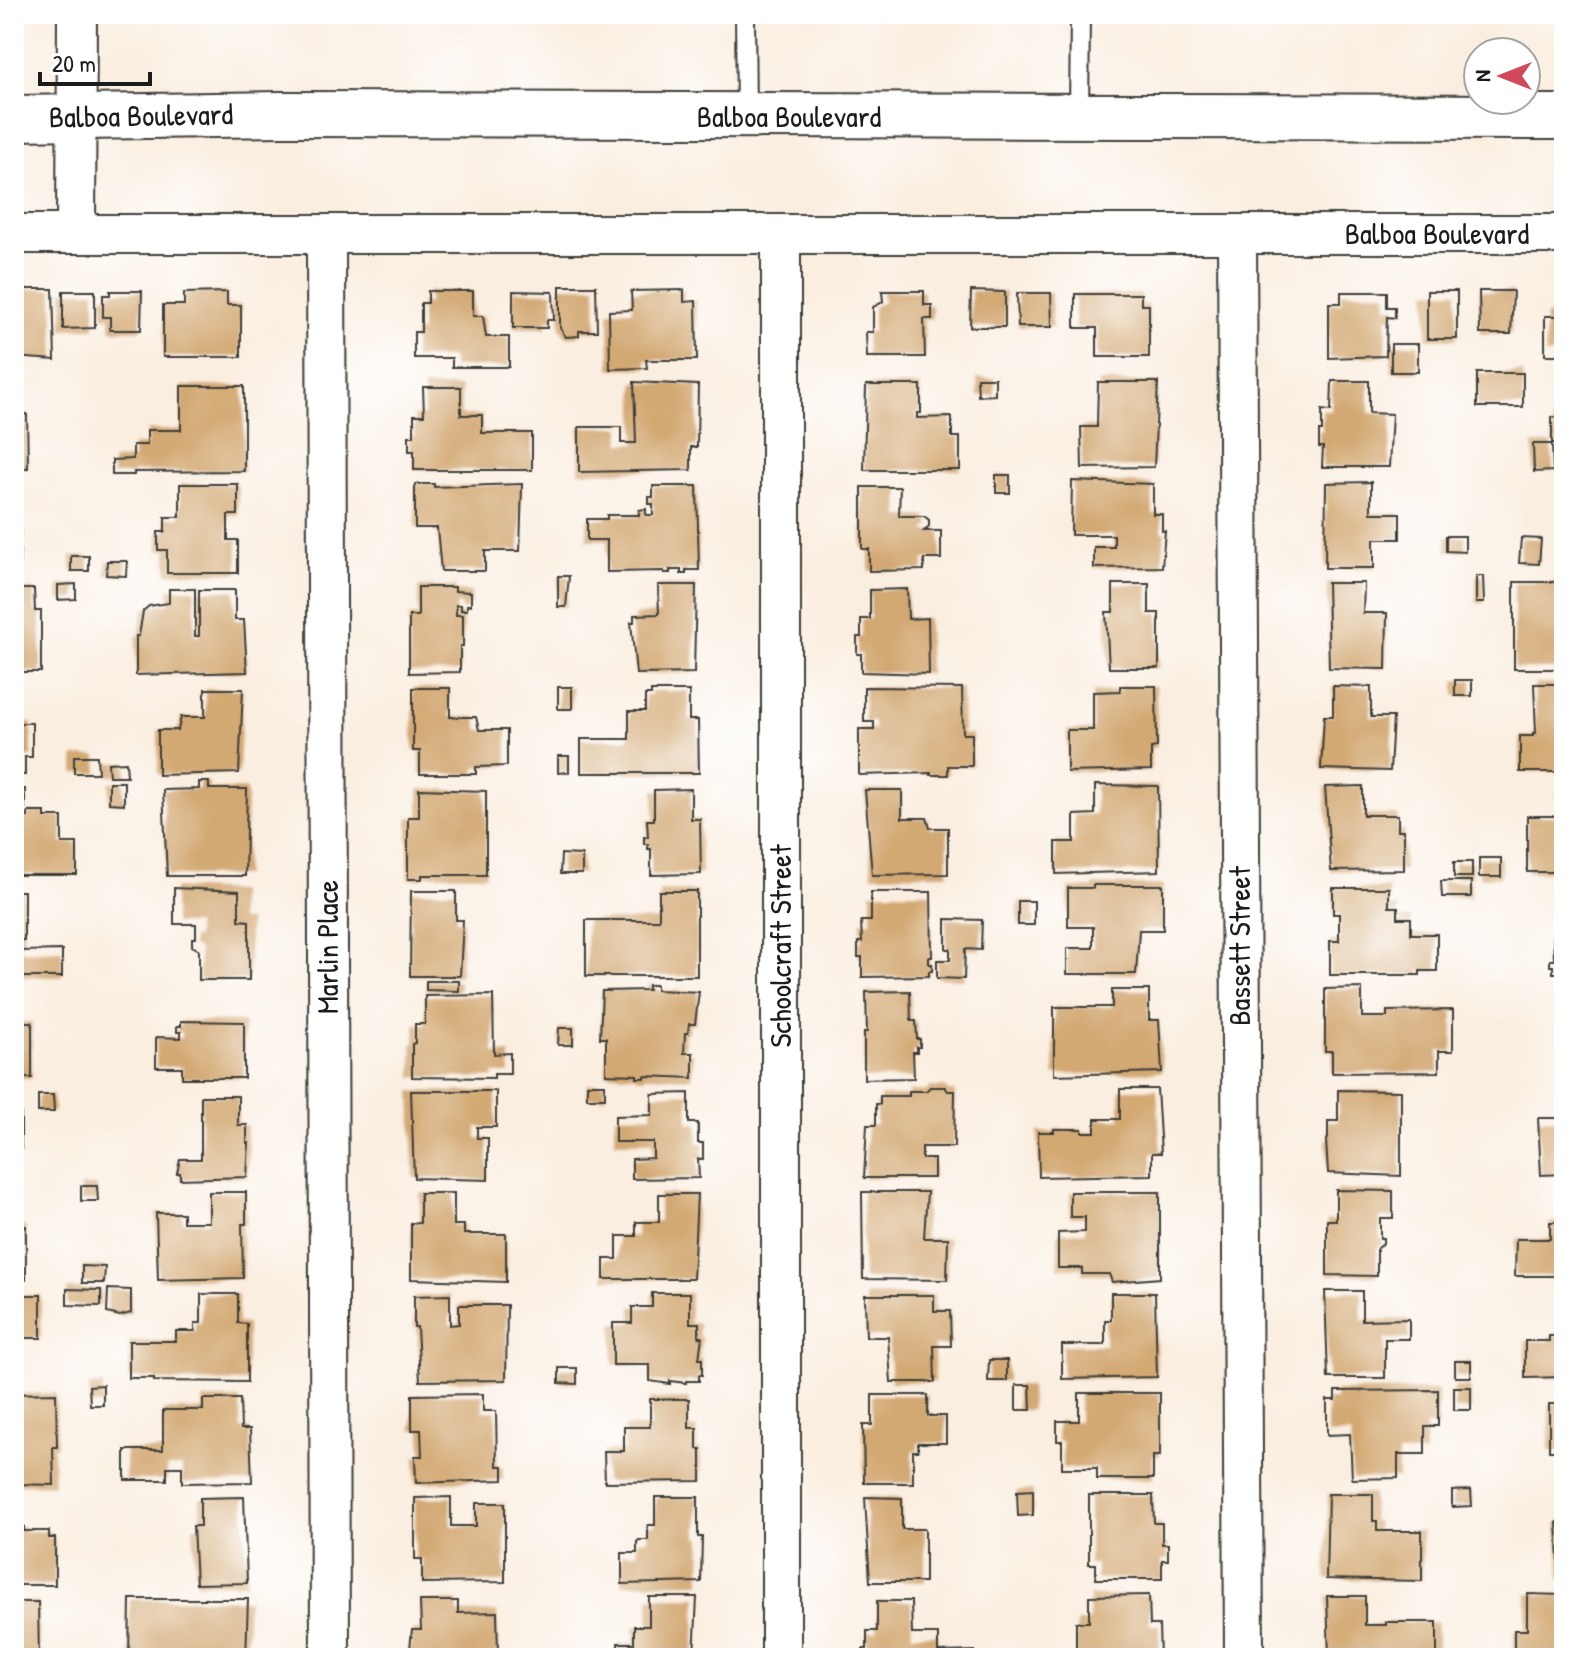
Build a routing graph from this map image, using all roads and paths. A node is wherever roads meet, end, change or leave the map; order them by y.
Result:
1 (77, 14) edge
2 (745, 14) edge
3 (1080, 14) edge
4 (1079, 116) junction
5 (77, 117) junction
6 (746, 117) junction
7 (1564, 117) edge
8 (14, 118) edge
9 (14, 234) edge
10 (76, 234) junction
11 (1237, 234) junction
12 (1564, 234) edge
13 (781, 235) junction
14 (326, 236) junction
15 (330, 1658) edge
16 (781, 1658) edge
17 (1244, 1658) edge

1 - 5 street
2 - 6 lane
3 - 4 lane
4 - 6 main road, Balboa Boulevard
4 - 7 main road, Balboa Boulevard
5 - 6 main road, Balboa Boulevard
5 - 8 main road, Balboa Boulevard
5 - 10 street
9 - 10 street, Balboa Boulevard
10 - 14 street, Balboa Boulevard
11 - 12 street, Balboa Boulevard
11 - 13 street, Balboa Boulevard
11 - 17 street, Bassett Street
13 - 14 street, Balboa Boulevard
13 - 16 street, Schoolcraft Street
14 - 15 street, Marlin Place

